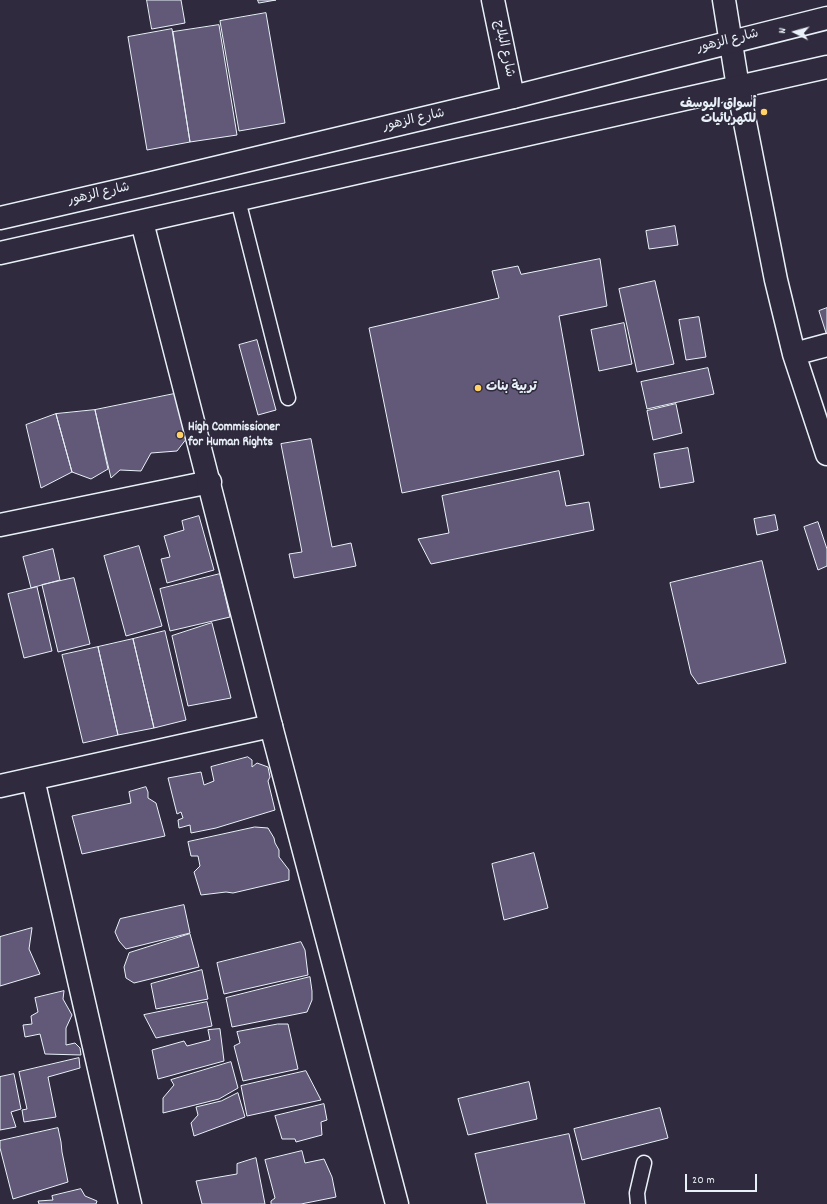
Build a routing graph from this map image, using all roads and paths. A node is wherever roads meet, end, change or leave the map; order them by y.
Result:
1 (493, 0) edge
2 (724, 0) edge
3 (827, 18) edge
4 (730, 42) junction
5 (827, 66) edge
6 (738, 87) junction
7 (513, 97) junction
8 (238, 200) junction
9 (0, 218) edge
10 (142, 222) junction
11 (0, 253) edge
12 (827, 345) edge
13 (794, 354) junction
14 (288, 398) dead end
15 (827, 454) edge
16 (210, 482) junction
17 (0, 525) edge
18 (271, 726) junction
19 (33, 779) junction
20 (0, 786) edge
21 (644, 1163) dead end
22 (130, 1204) edge
23 (397, 1204) edge
24 (638, 1204) edge

1 - 7 street, شارع البلاج
2 - 4 street
3 - 4 street, شارع الزهور
4 - 6 street
4 - 7 street, شارع الزهور
5 - 6 street
6 - 8 street
6 - 13 street
7 - 9 street, شارع الزهور
8 - 10 street
8 - 14 lane
10 - 11 street
10 - 16 street
12 - 13 street
13 - 15 street
16 - 17 street
16 - 18 street
18 - 19 street
18 - 23 street
19 - 20 street
19 - 22 street
21 - 24 lane

